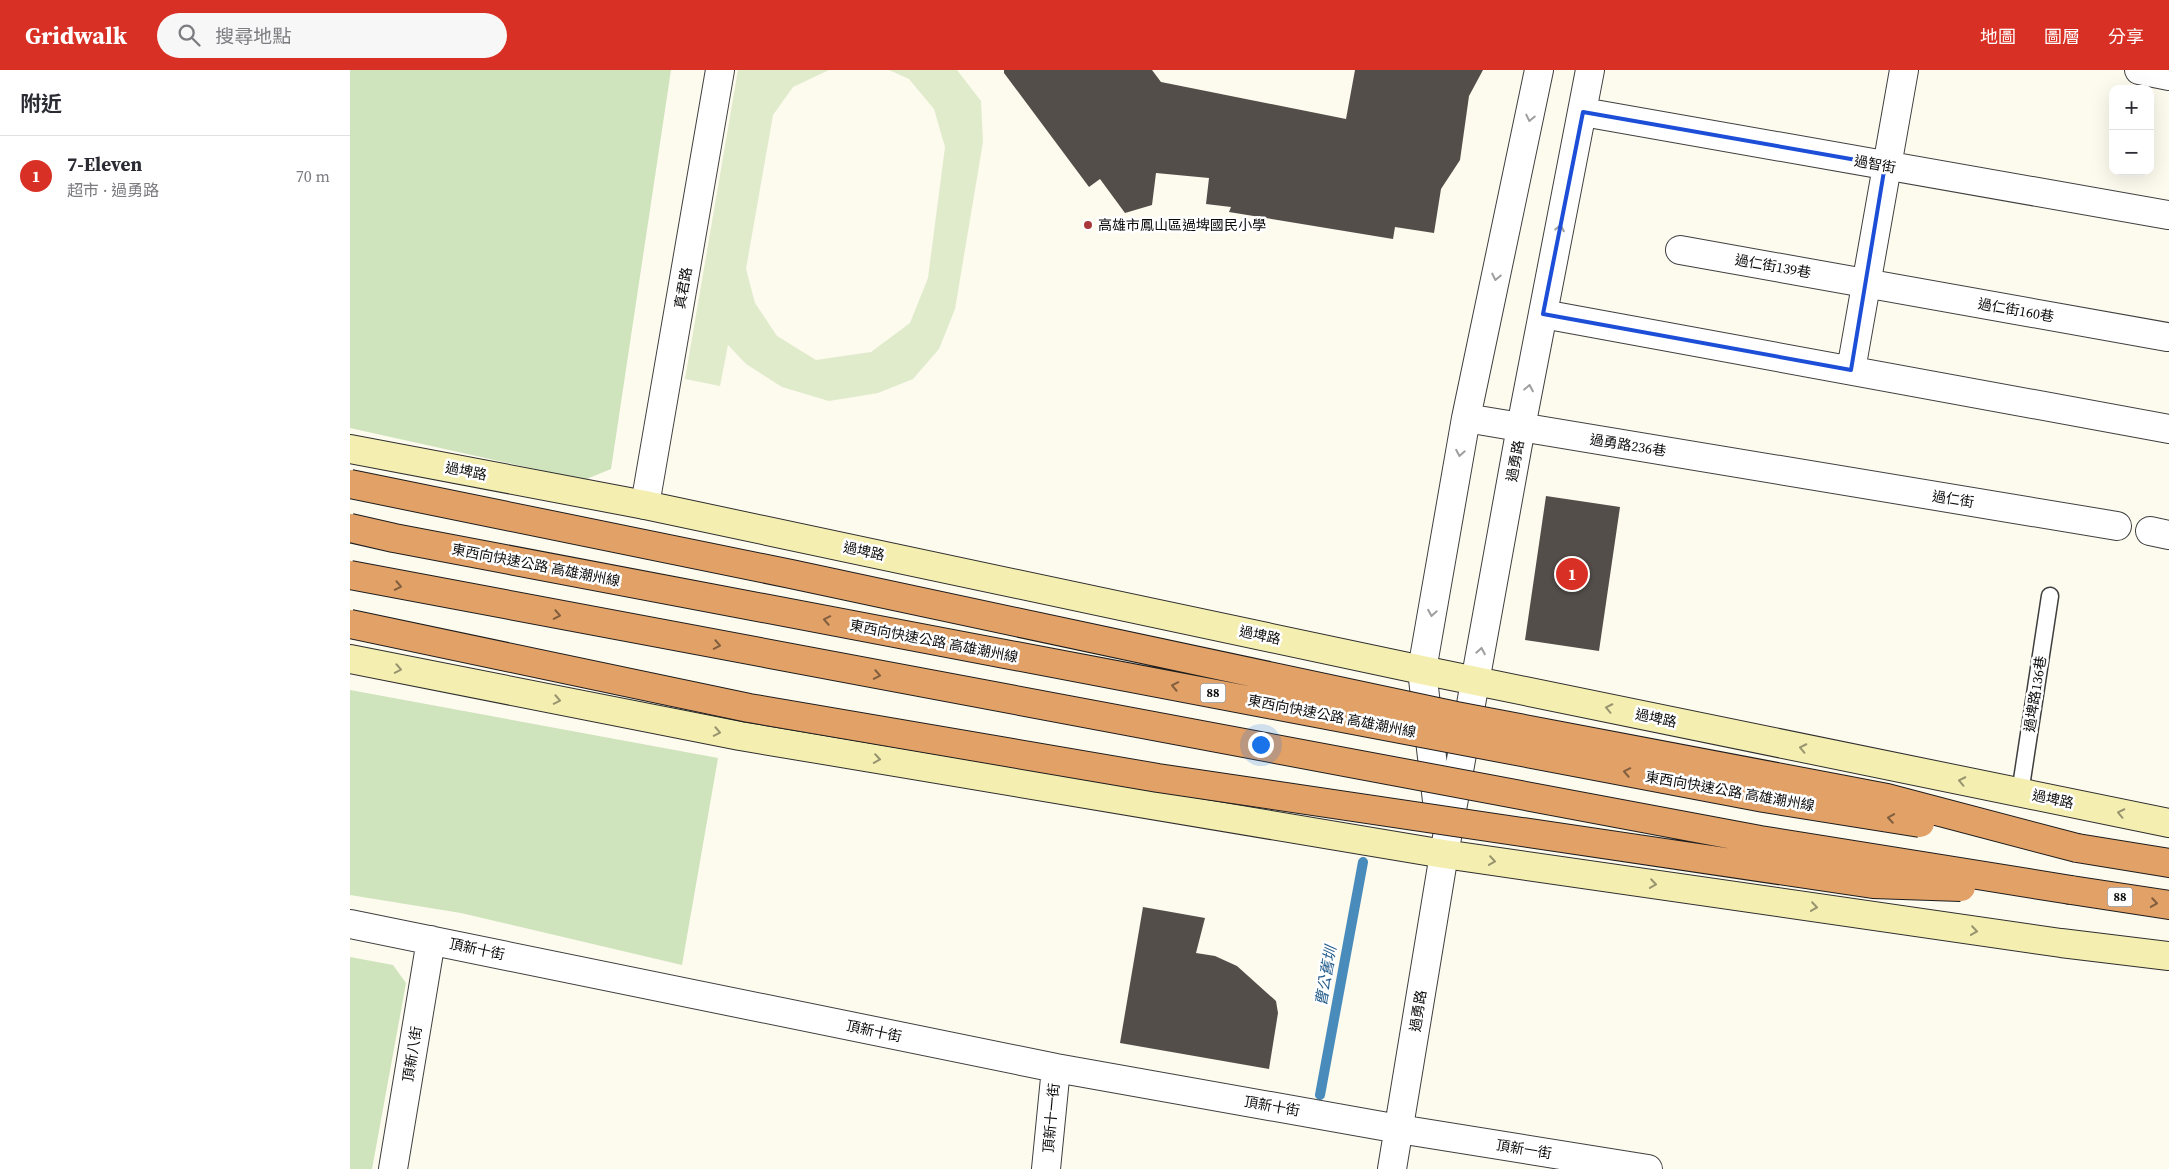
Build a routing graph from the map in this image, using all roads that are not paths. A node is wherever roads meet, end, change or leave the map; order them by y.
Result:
1 (720, 70) edge
2 (1539, 70) edge
3 (1590, 70) edge
4 (1904, 70) edge
5 (2139, 70) edge
6 (2169, 76) edge
7 (1583, 112) junction
8 (1885, 165) junction
9 (2168, 215) dead end
10 (1680, 250) dead end
11 (1866, 283) junction
12 (1543, 314) junction
13 (2167, 337) dead end
14 (1851, 370) junction
15 (1466, 418) junction
16 (1521, 428) junction
17 (2169, 429) edge
18 (350, 449) edge
19 (1790, 472) joint
20 (350, 484) edge
21 (645, 505) junction
22 (2117, 526) dead end
23 (350, 528) edge
24 (350, 575) edge
25 (2050, 596) dead end
26 (350, 624) edge
27 (350, 659) edge
28 (1422, 670) junction
29 (1475, 680) junction
30 (2020, 793) junction
31 (2169, 823) edge
32 (2077, 848) junction
33 (1444, 854) junction
34 (2169, 863) edge
35 (2071, 890) junction
36 (2169, 905) edge
37 (350, 924) edge
38 (431, 940) junction
39 (2169, 956) edge
40 (1056, 1068) junction
41 (1399, 1129) junction
42 (392, 1169) edge
43 (1046, 1169) edge
44 (1392, 1169) edge
45 (1648, 1169) edge

1 - 21 street, 真君路
2 -> 15 street, 過勇路
3 - 7 street, 過勇路
4 - 8 street
5 - 6 street
7 - 8 street, 過智街
12 -> 7 street, 過勇路
8 - 9 street, 過智街
8 - 11 street
10 - 11 street, 過仁街139巷
11 - 13 street, 過仁街160巷
11 - 14 street
12 - 14 street
16 -> 12 street, 過勇路
14 - 17 street
15 - 16 street, 過勇路236巷
15 -> 28 street, 過勇路
16 - 19 street, 過勇路236巷
29 -> 16 street, 過勇路
18 - 21 main road, 過埤路
19 - 22 street, 過仁街
20 - 32 highway, bridge
21 - 28 main road, 過埤路
32 -> 23 highway, 東西向快速公路 高雄潮州線 / 88, bridge
24 -> 35 highway, 88, bridge
25 - 30 lane, 過埤路136巷
26 - 35 highway, bridge
27 -> 33 main road
28 - 29 main road, 過埤路
28 - 33 street, 過勇路
30 -> 29 main road, 過埤路
29 - 33 street, 過勇路
31 -> 30 main road, 過埤路
32 - 34 highway, 東西向快速公路 高雄潮州線 / 88
33 -> 39 main road
33 - 41 street, 過勇路
35 -> 36 highway, 88
37 - 38 street, 頂新十街
38 - 40 street, 頂新十街
38 - 42 street, 頂新八街
40 - 41 street, 頂新十街
40 - 43 street, 頂新十一街
41 - 44 street, 過勇路
41 - 45 street, 頂新一街

